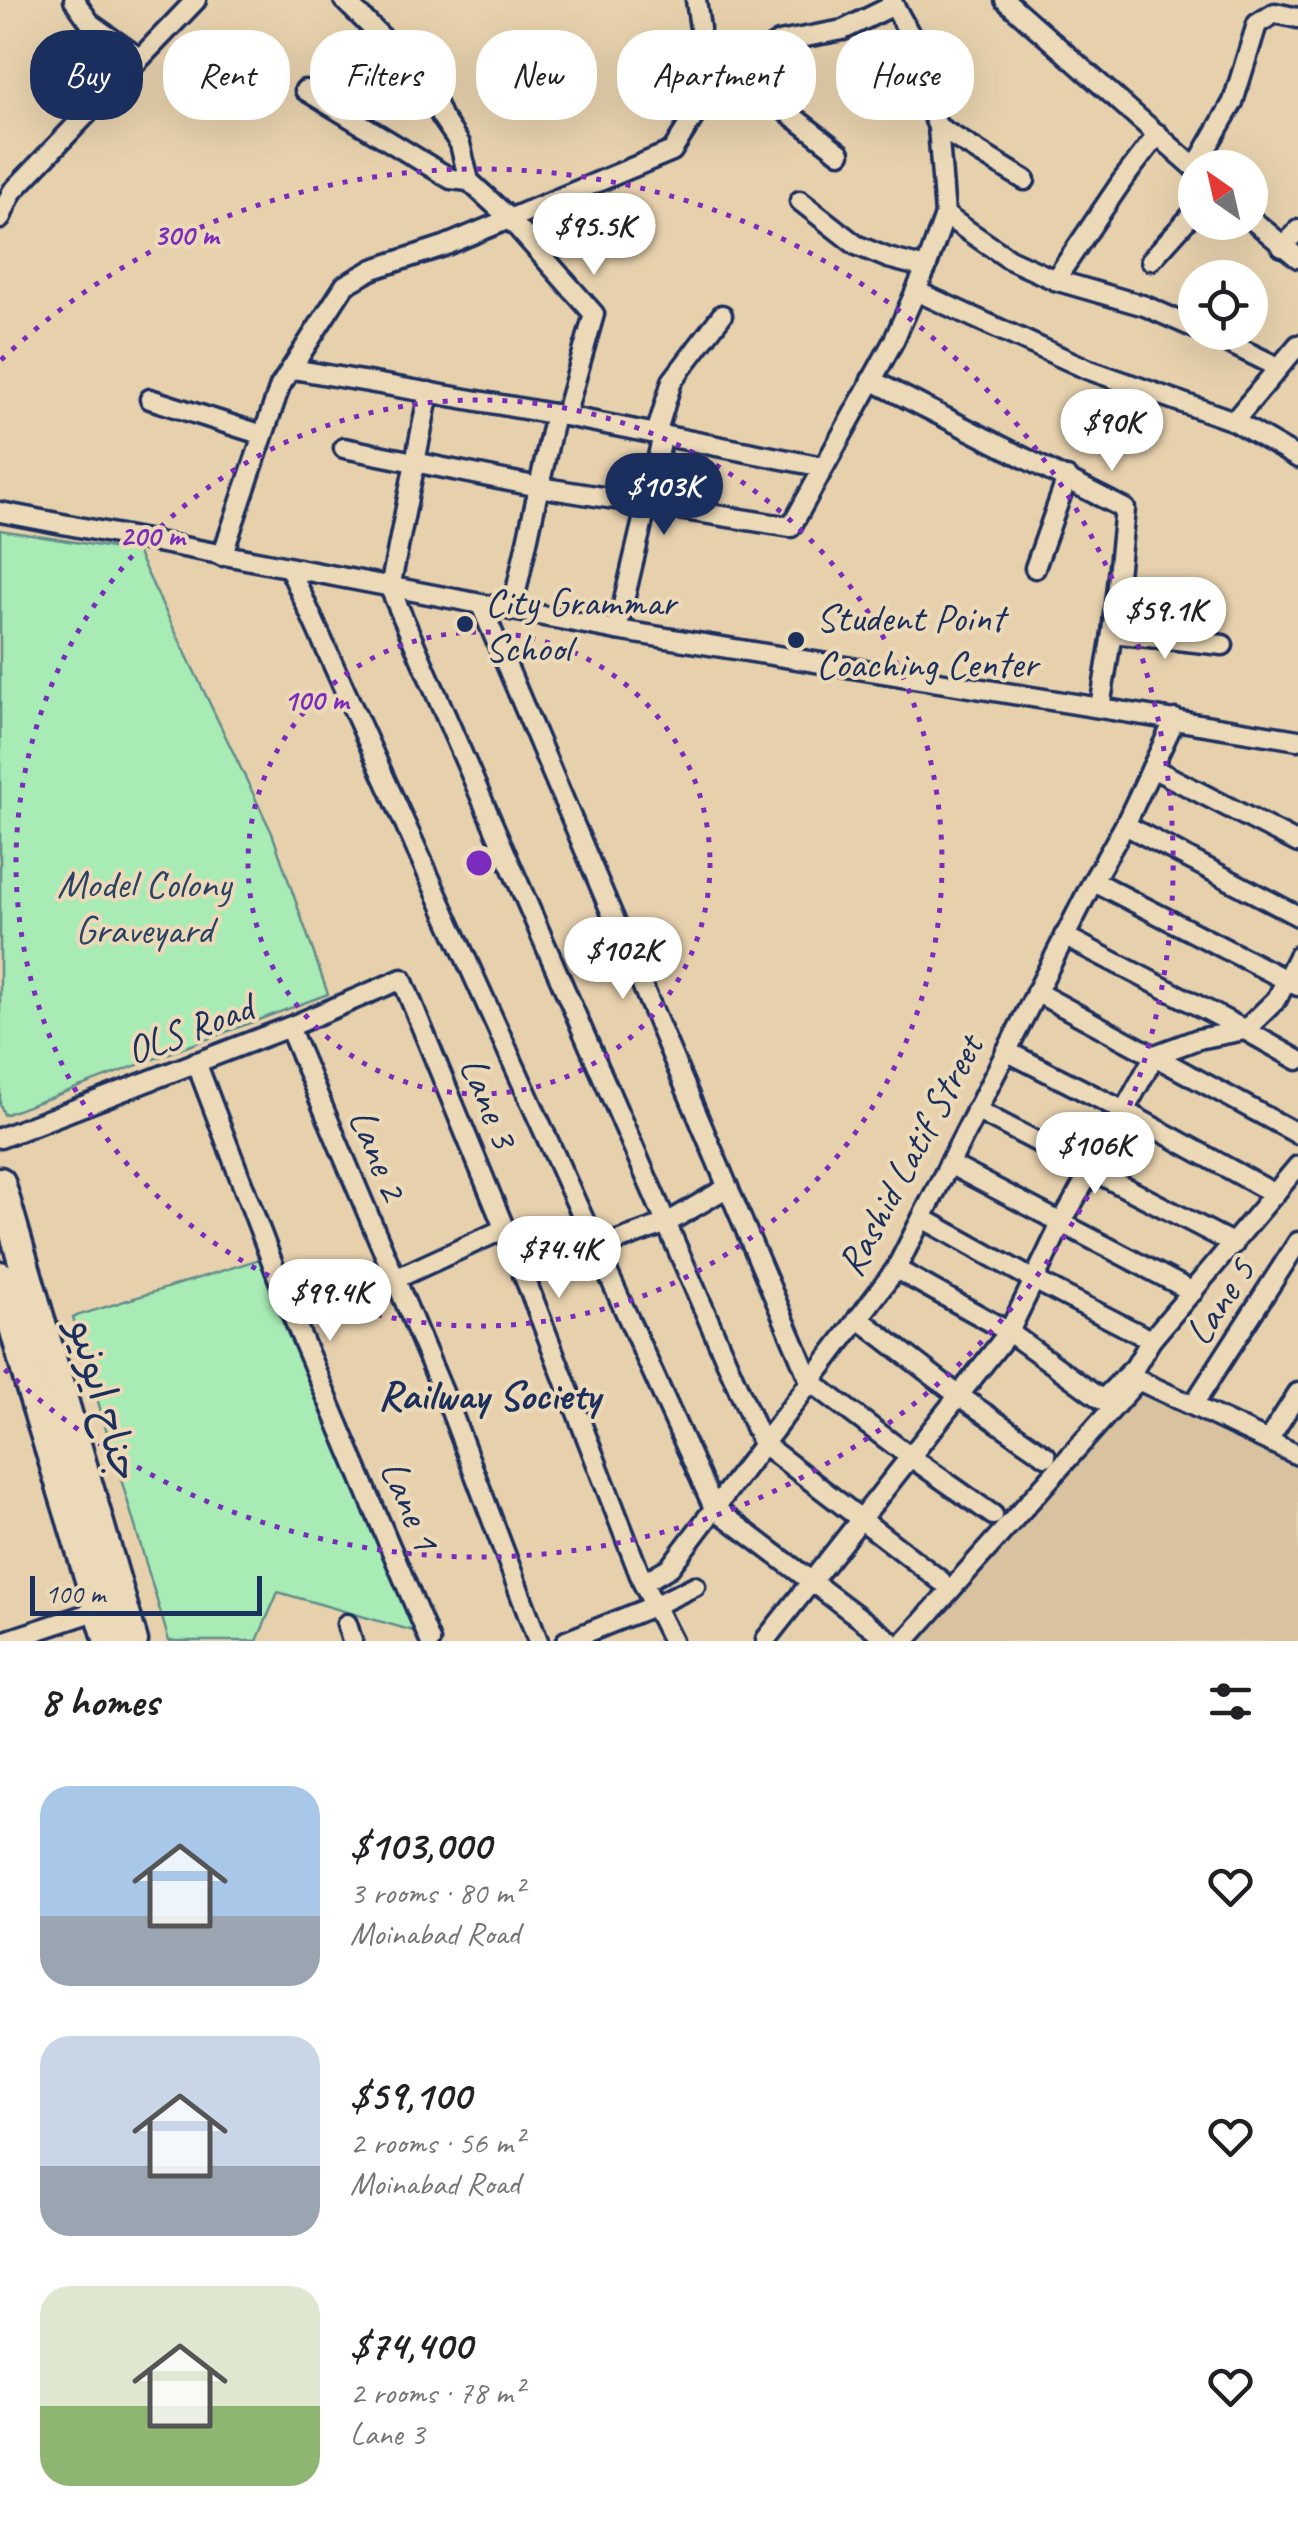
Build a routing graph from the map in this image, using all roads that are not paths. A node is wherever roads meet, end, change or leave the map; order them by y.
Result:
1 (74, 0) edge
2 (196, 0) edge
3 (344, 0) edge
4 (696, 0) edge
5 (1005, 0) edge
6 (892, 3) edge
7 (1298, 18) edge
8 (99, 30) edge
9 (700, 30) edge
10 (816, 35) edge
11 (143, 54) edge
12 (305, 90) dead end
13 (80, 120) edge
14 (692, 120) edge
15 (798, 120) edge
16 (938, 128) junction
17 (1158, 134) junction
18 (1205, 150) edge
19 (840, 152) dead end
20 (1178, 152) edge
21 (1025, 180) dead end
22 (469, 181) junction
23 (800, 200) dead end
24 (946, 215) junction
25 (508, 217) junction
26 (0, 219) edge
27 (1178, 230) edge
28 (1298, 230) edge
29 (1268, 233) edge
30 (1290, 252) edge
31 (1151, 260) dead end
32 (926, 268) junction
33 (1055, 280) junction
34 (916, 291) junction
35 (722, 315) dead end
36 (1178, 321) edge
37 (1298, 345) edge
38 (1243, 350) edge
39 (1278, 367) junction
40 (294, 369) junction
41 (871, 380) junction
42 (429, 392) junction
43 (150, 399) dead end
44 (560, 415) junction
45 (1234, 421) junction
46 (263, 435) junction
47 (660, 435) junction
48 (344, 448) dead end
49 (1298, 458) edge
50 (415, 462) junction
51 (823, 467) junction
52 (1067, 478) junction
53 (539, 487) junction
54 (648, 504) junction
55 (0, 512) edge
56 (222, 556) junction
57 (290, 568) junction
58 (1035, 568) dead end
59 (390, 588) junction
60 (481, 604) junction
61 (512, 610) junction
62 (617, 630) junction
63 (1112, 632) junction
64 (1223, 645) dead end
65 (1100, 707) junction
66 (1175, 719) junction
67 (1298, 740) edge
68 (1152, 768) junction
69 (1125, 825) junction
70 (1298, 844) edge
71 (1092, 880) junction
72 (1298, 916) edge
73 (1064, 936) junction
74 (1298, 956) edge
75 (402, 979) joint
76 (1292, 983) edge
77 (1036, 992) junction
78 (290, 1027) junction
79 (1245, 1030) junction
80 (1006, 1051) junction
81 (1155, 1055) junction
82 (1298, 1060) edge
83 (196, 1062) junction
84 (976, 1110) junction
85 (1124, 1110) junction
86 (1298, 1134) edge
87 (0, 1138) edge
88 (949, 1164) junction
89 (1298, 1166) edge
90 (1092, 1168) junction
91 (0, 1182) edge
92 (728, 1187) junction
93 (1275, 1194) junction
94 (922, 1218) junction
95 (1062, 1222) junction
96 (668, 1223) junction
97 (504, 1229) junction
98 (1298, 1242) edge
99 (1234, 1244) junction
100 (595, 1249) junction
101 (896, 1268) junction
102 (523, 1275) junction
103 (0, 1276) edge
104 (394, 1280) junction
105 (1034, 1280) junction
106 (1193, 1292) junction
107 (293, 1317) junction
108 (858, 1318) junction
109 (1009, 1332) junction
110 (1151, 1340) junction
111 (1134, 1367) junction
112 (810, 1380) junction
113 (1298, 1393) edge
114 (958, 1395) junction
115 (1199, 1396) junction
116 (1274, 1431) junction
117 (762, 1442) junction
118 (1298, 1442) edge
119 (1298, 1455) edge
120 (909, 1456) junction
121 (1046, 1456) dead end
122 (714, 1508) junction
123 (993, 1515) dead end
124 (861, 1516) junction
125 (812, 1580) junction
126 (941, 1581) dead end
127 (643, 1583) junction
128 (695, 1586) dead end
129 (656, 1605) junction
130 (99, 1610) junction
131 (766, 1639) edge
132 (889, 1640) edge
133 (5, 1641) edge
134 (108, 1641) edge
135 (132, 1641) edge
136 (430, 1641) edge
137 (538, 1641) edge
138 (566, 1641) edge
139 (672, 1641) edge
140 (905, 1641) edge

1 - 8 street
2 - 11 street
3 - 22 street
4 - 9 street
5 - 17 street
6 - 10 street
6 - 16 street
7 - 18 street
12 - 22 street
13 - 26 street
14 - 25 street
15 - 19 street
16 - 21 street
16 - 24 street
17 - 20 street
17 - 33 street
22 - 25 street
23 - 32 street
24 - 32 street
24 - 33 street
25 - 40 street
25 - 44 street
27 - 31 street
28 - 30 street
29 - 30 street
32 - 34 street
33 - 36 street
34 - 41 street
34 - 45 street
35 - 47 street
37 - 39 street
38 - 39 street
39 - 45 street
40 - 42 street
40 - 46 street
41 - 51 street
41 - 52 street
42 - 44 street
42 - 50 street
43 - 46 street
44 - 47 street
44 - 53 street
45 - 49 street
46 - 56 street
47 - 51 street
47 - 54 street
48 - 50 street
50 - 53 street
50 - 59 street
51 - 54 street
52 - 58 street
52 - 63 street
53 - 54 street
53 - 61 street
54 - 62 street
55 - 56 street
56 - 57 street
57 - 59 street
57 - 100 street
59 - 60 street
59 - 96 street
60 - 61 street
60 - 92 street
61 - 62 street
62 - 65 street
63 - 64 street
63 - 65 street
65 - 66 street
66 - 67 street
66 - 68 street, Rashid Latif Street
68 - 69 street, Rashid Latif Street
68 - 70 street
69 - 71 street, Rashid Latif Street
69 - 72 street
71 - 73 street, Rashid Latif Street
71 - 76 street
73 - 77 street, Rashid Latif Street
73 - 79 street
74 - 76 street
75 - 78 street, OLS Road
75 - 97 street, Lane 3
76 - 79 street
77 - 80 street, Rashid Latif Street
77 - 81 street
78 - 83 street, OLS Road
78 - 104 street, Lane 2
79 - 81 street
79 - 82 street
80 - 84 street, Rashid Latif Street
80 - 85 street
81 - 85 street
81 - 86 street
83 - 87 street, OLS Road
83 - 107 street, Lane 1
84 - 88 street, Rashid Latif Street
84 - 90 street
85 - 90 street
85 - 93 street
88 - 94 street, Rashid Latif Street
88 - 95 street
89 - 93 street
90 - 95 street
90 - 99 street
91 - 135 highway, جناح ایونیو
92 - 96 street
92 - 112 street
93 - 99 street
94 - 101 street, Rashid Latif Street
94 - 105 street
95 - 105 street
95 - 106 street
96 - 100 street
96 - 117 street
97 - 102 street, Lane 3
97 - 104 street
98 - 115 street, Lane 5
99 - 106 street
100 - 102 street
100 - 122 street
101 - 108 street, Rashid Latif Street
101 - 109 street
102 - 127 street, Lane 3
103 - 130 highway, جناح ایونیو
104 - 107 street
104 - 137 street, Lane 2
105 - 109 street
105 - 110 street
106 - 110 street
107 - 136 street, Lane 1
108 - 112 street, Rashid Latif Street
108 - 114 street
109 - 111 street
109 - 114 street
110 - 111 street
111 - 115 street
112 - 117 street, Rashid Latif Street
112 - 120 street
113 - 116 street
114 - 120 street
114 - 121 street
115 - 116 street
116 - 118 street
117 - 122 street, Rashid Latif Street
117 - 124 street
119 - 140 street
120 - 123 street
120 - 124 street
122 - 125 street
122 - 127 street, Rashid Latif Street
124 - 125 street
124 - 126 street
125 - 131 street
125 - 132 street
127 - 129 street, Lane 3
128 - 129 street
129 - 138 street
129 - 139 street, Lane 3
130 - 133 street
130 - 134 highway, جناح ایونیو

